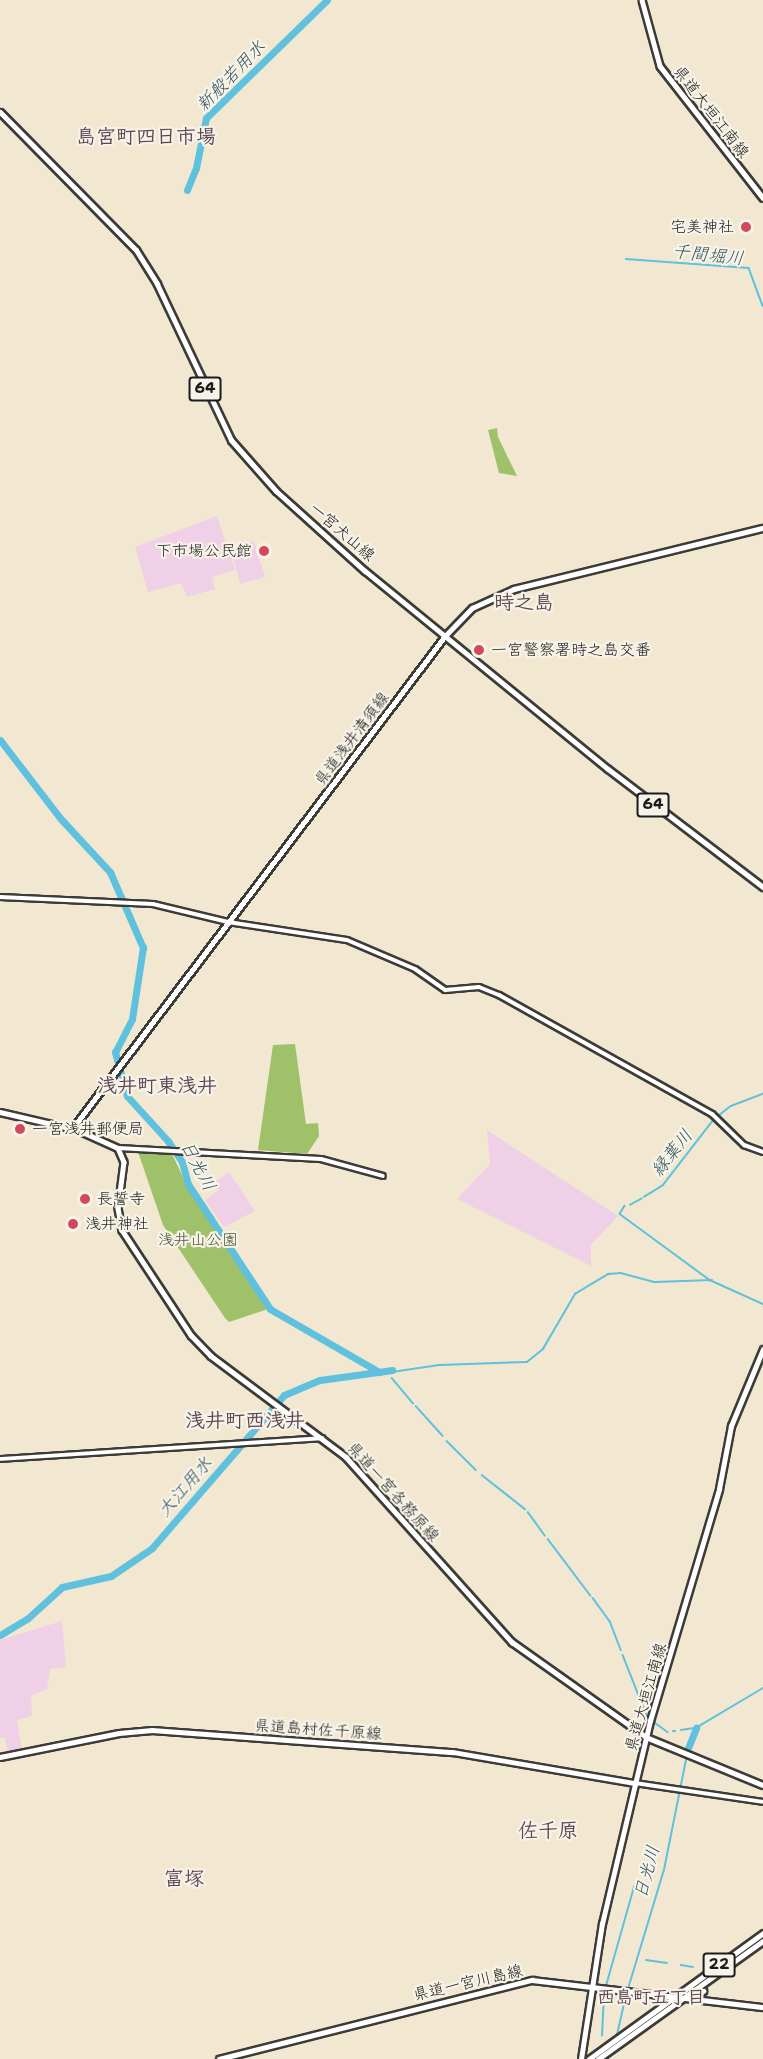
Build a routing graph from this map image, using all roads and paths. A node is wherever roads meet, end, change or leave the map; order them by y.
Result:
1 (642, 0) edge
2 (0, 112) edge
3 (763, 198) edge
4 (763, 528) edge
5 (445, 636) junction
6 (763, 887) edge
7 (0, 897) edge
8 (228, 922) junction
9 (0, 1112) edge
10 (72, 1129) junction
11 (118, 1148) junction
12 (763, 1152) edge
13 (383, 1176) dead end
14 (763, 1349) edge
15 (323, 1438) junction
16 (0, 1459) edge
17 (646, 1737) junction
18 (0, 1757) edge
19 (635, 1784) junction
20 (763, 1785) edge
21 (763, 1802) edge
22 (763, 1933) edge
23 (763, 1943) edge
24 (592, 1988) junction
25 (674, 1997) junction
26 (689, 1999) junction
27 (763, 2007) edge
28 (219, 2059) edge
29 (581, 2059) edge
30 (589, 2059) edge
31 (598, 2059) edge

1 - 3 main road, 県道大垣江南線
2 - 5 main road, 一宮犬山線 / 64
4 - 5 main road, 県道浅井清須線
5 - 6 main road, 一宮犬山線 / 64
5 - 8 main road, 県道浅井清須線
7 - 8 street
8 - 10 main road, 県道浅井清須線
8 - 12 street
9 - 10 main road
10 - 11 main road
11 - 13 street
11 - 15 main road, 県道一宮各務原線
14 - 17 main road, 県道大垣江南線
15 - 16 street
15 - 17 main road, 県道一宮各務原線
17 - 19 main road, 県道大垣江南線
17 - 20 main road, 県道一宮各務原線
18 - 19 main road, 県道島村佐千原線
19 - 21 street
19 - 24 main road, 県道大垣江南線
22 - 25 main road, 22
23 - 26 main road, 22
24 - 25 main road, 県道一宮川島線
24 - 28 main road, 県道一宮川島線
24 - 29 main road, 県道大垣江南線
25 - 26 main road, 県道一宮川島線
25 - 30 main road, 22
26 - 27 main road, 県道一宮川島線
26 - 31 main road, 22

